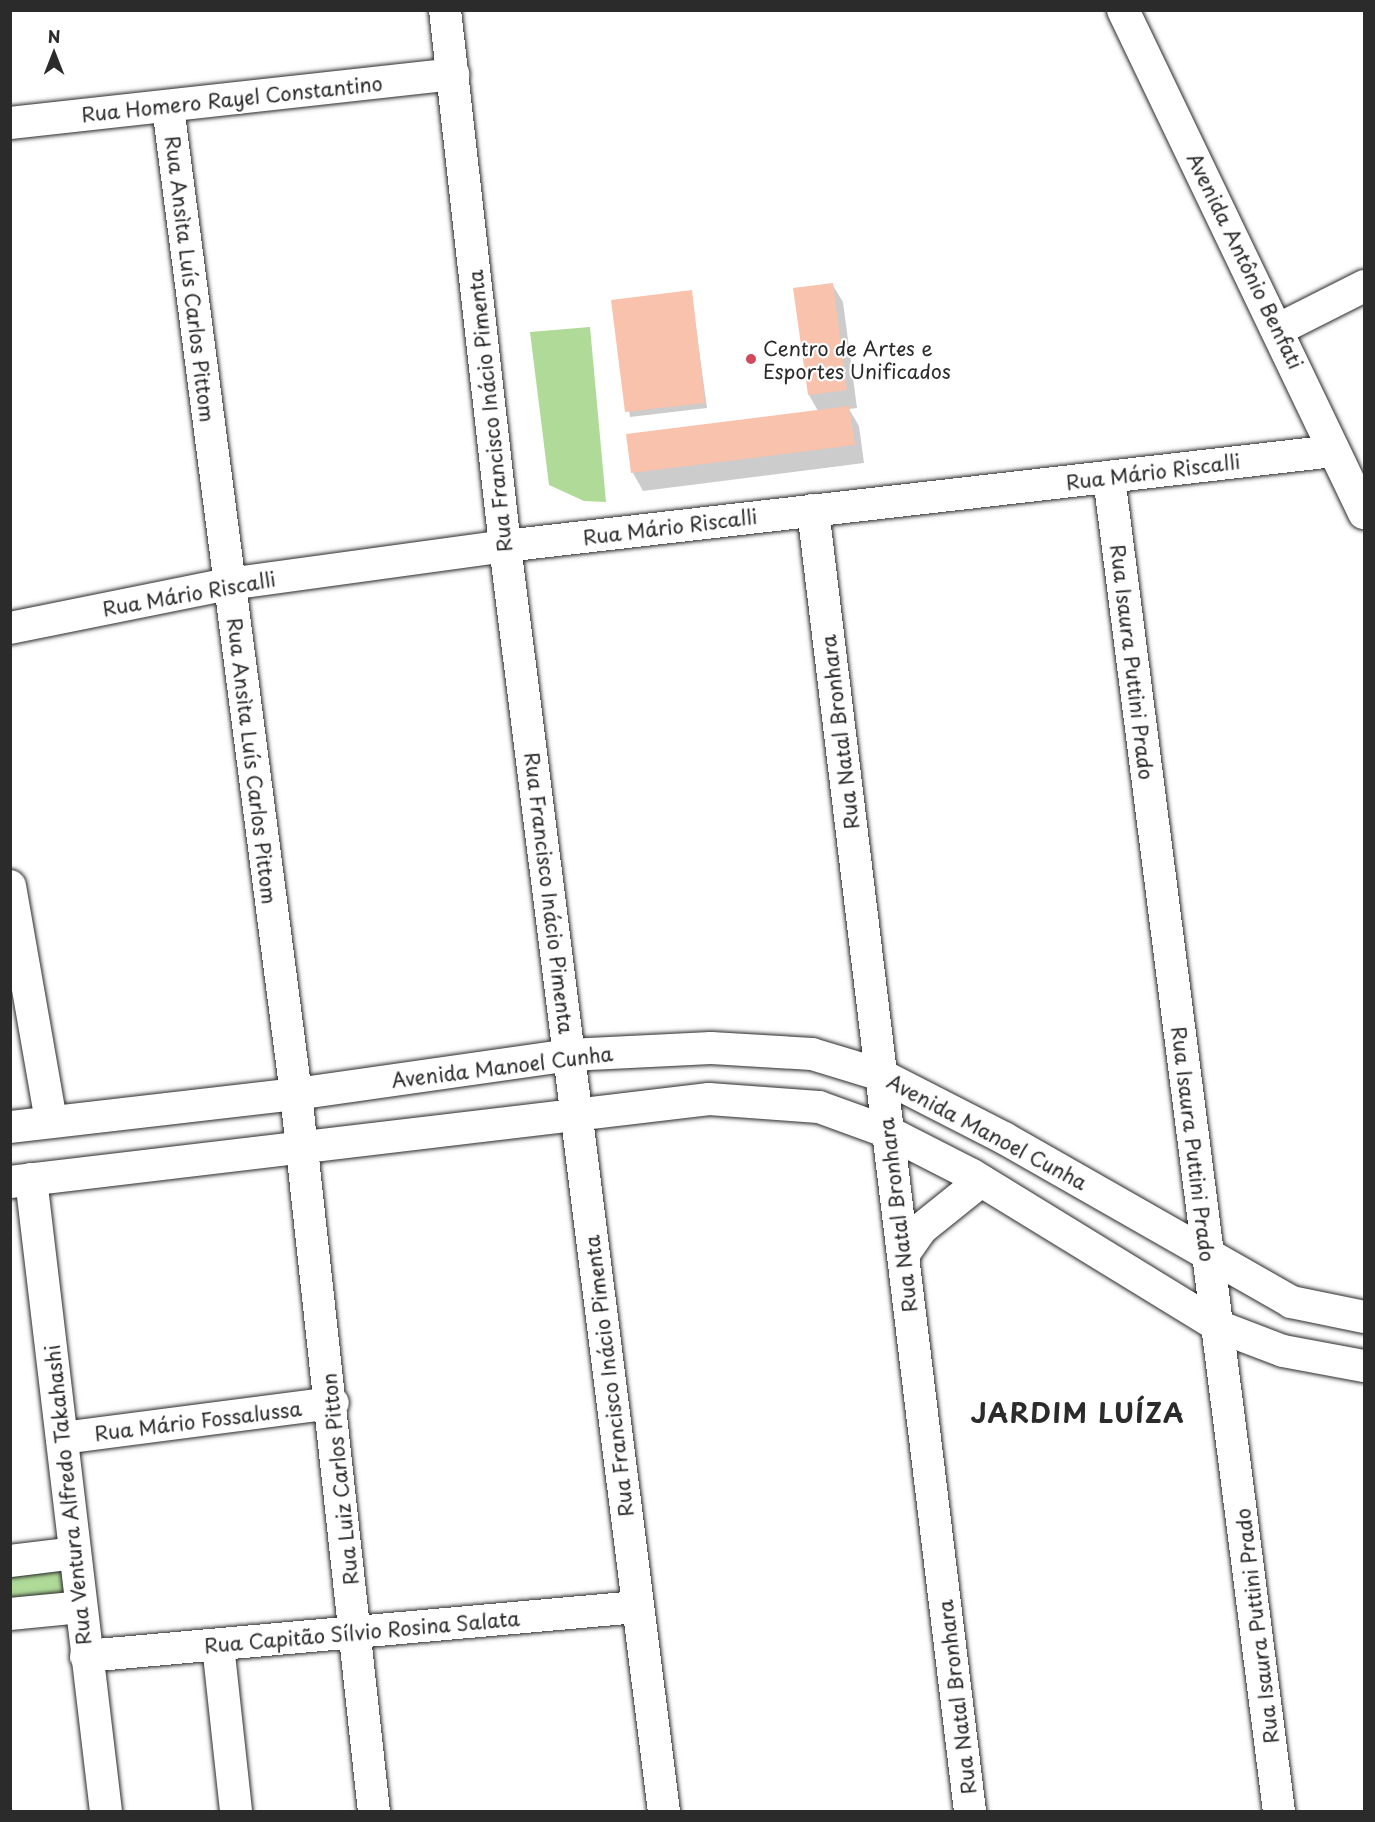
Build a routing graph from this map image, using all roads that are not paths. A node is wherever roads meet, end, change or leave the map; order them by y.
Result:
1 (445, 10) edge
2 (1124, 10) edge
3 (453, 74) junction
4 (168, 107) junction
5 (10, 123) edge
6 (1365, 286) edge
7 (1279, 329) junction
8 (1334, 451) junction
9 (1109, 477) junction
10 (813, 510) junction
11 (1365, 513) edge
12 (505, 546) junction
13 (229, 584) junction
14 (10, 628) edge
15 (10, 886) edge
16 (569, 1055) junction
17 (881, 1075) junction
18 (296, 1094) junction
19 (577, 1112) junction
20 (51, 1120) junction
21 (10, 1127) edge
22 (888, 1132) junction
23 (302, 1147) junction
24 (21, 1180) edge
25 (981, 1181) junction
26 (903, 1255) junction
27 (1206, 1257) junction
28 (1365, 1317) edge
29 (1220, 1327) junction
30 (1365, 1366) edge
31 (333, 1403) junction
32 (62, 1438) junction
33 (75, 1553) junction
34 (10, 1561) edge
35 (81, 1607) junction
36 (637, 1607) junction
37 (10, 1614) edge
38 (355, 1634) junction
39 (218, 1645) junction
40 (87, 1656) junction
41 (106, 1812) edge
42 (236, 1812) edge
43 (374, 1812) edge
44 (664, 1812) edge
45 (970, 1812) edge
46 (1279, 1812) edge

1 - 3 street, Rua Francisco Inácio Pimenta
2 - 7 street, Avenida Antônio Benfati
3 - 4 street, Rua Homero Rayel Constantino
3 - 12 street, Rua Francisco Inácio Pimenta
4 - 5 street, Rua Homero Rayel Constantino
4 - 13 street, Rua Ansìta Luís Carlos Pittom
6 - 7 street
7 - 8 street, Avenida Antônio Benfati
8 - 9 street, Rua Mário Riscalli
8 - 11 street, Avenida Antônio Benfati
9 - 10 street, Rua Mário Riscalli
9 - 27 street, Rua Isaura Puttini Prado
10 - 12 street, Rua Mário Riscalli
10 - 17 street, Rua Natal Bronhara
12 - 13 street, Rua Mário Riscalli
12 - 16 street, Rua Francisco Inácio Pimenta
13 - 14 street, Rua Mário Riscalli
13 - 18 street, Rua Ansìta Luís Carlos Pittom
15 - 20 street
16 - 17 street, Avenida Manoel Cunha
16 - 18 street, Avenida Manoel Cunha
16 - 19 street, Rua Francisco Inácio Pimenta
17 - 22 street, Rua Natal Bronhara
17 - 27 street, Avenida Manoel Cunha
18 - 20 street, Avenida Manoel Cunha
18 - 23 street, Rua Ansìta Luís Carlos Pittom
19 - 22 street
19 - 23 street
19 - 36 street, Rua Francisco Inácio Pimenta
20 - 21 street, Avenida Manoel Cunha
22 - 25 street
22 - 26 street, Rua Natal Bronhara
23 - 24 street
23 - 31 street, Rua Luiz Carlos Pitton
24 - 32 street, Rua Ventura Alfredo Takahashi
25 - 26 street
25 - 29 street
26 - 45 street, Rua Natal Bronhara
27 - 28 street, Avenida Manoel Cunha
27 - 29 street, Rua Isaura Puttini Prado
29 - 30 street
29 - 46 street, Rua Isaura Puttini Prado
31 - 32 street, Rua Mário Fossalussa
31 - 38 street, Rua Luiz Carlos Pitton
32 - 33 street, Rua Ventura Alfredo Takahashi
33 - 34 street
33 - 35 street, Rua Ventura Alfredo Takahashi
35 - 37 street
35 - 40 street, Rua Ventura Alfredo Takahashi
36 - 38 street, Rua Capitão Sílvio Rosina Salata
36 - 44 street, Rua Francisco Inácio Pimenta
38 - 39 street, Rua Capitão Sílvio Rosina Salata
38 - 43 street, Rua Luiz Carlos Pitton
39 - 40 street, Rua Capitão Sílvio Rosina Salata
39 - 42 street
40 - 41 street, Rua Ventura Alfredo Takahashi

